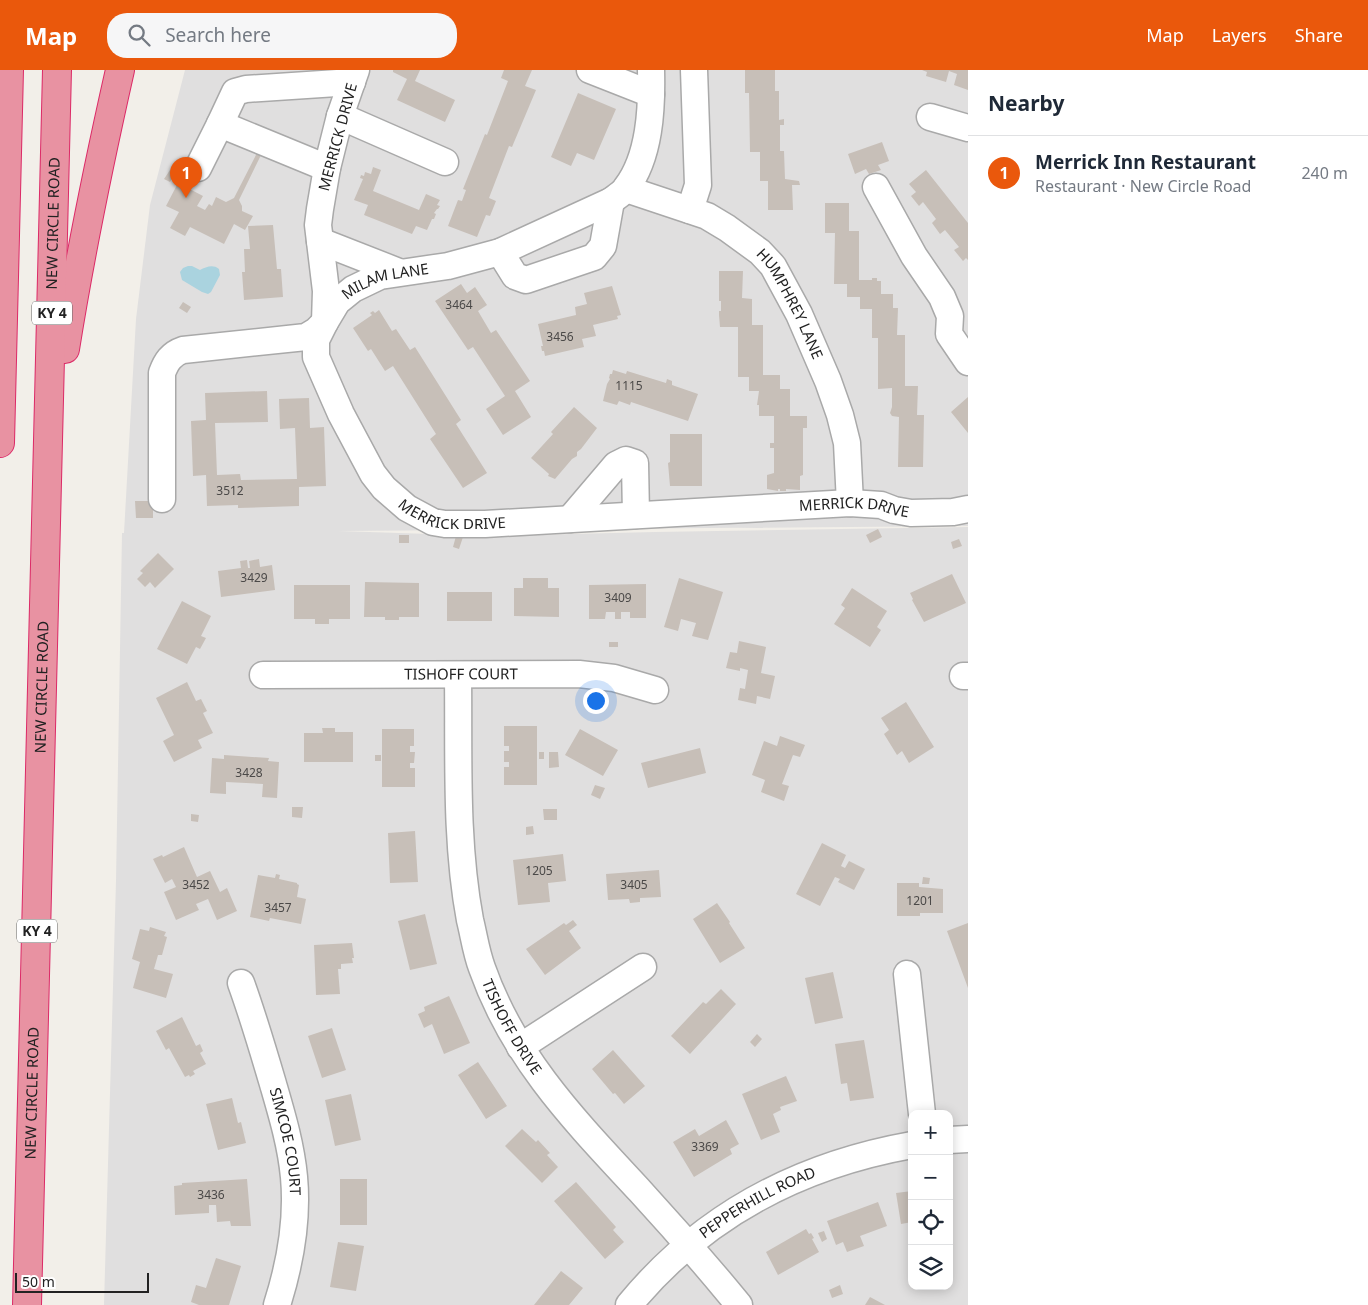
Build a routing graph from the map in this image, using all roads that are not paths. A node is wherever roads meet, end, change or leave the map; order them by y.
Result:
1 (9, 70) edge
2 (57, 70) edge
3 (120, 70) edge
4 (590, 70) edge
5 (694, 70) edge
6 (354, 76) edge
7 (651, 82) edge
8 (340, 116) junction
9 (930, 117) dead end
10 (220, 124) junction
11 (968, 128) edge
12 (445, 162) dead end
13 (198, 168) dead end
14 (327, 168) junction
15 (876, 187) dead end
16 (618, 195) junction
17 (690, 210) junction
18 (320, 241) junction
19 (500, 252) junction
20 (399, 272) junction
21 (325, 322) junction
22 (968, 362) edge
23 (0, 443) edge
24 (162, 499) dead end
25 (850, 503) junction
26 (968, 509) edge
27 (636, 515) junction
28 (570, 519) junction
29 (46, 557) junction
30 (262, 675) dead end
31 (458, 675) junction
32 (655, 690) dead end
33 (643, 967) dead end
34 (907, 974) dead end
35 (241, 983) dead end
36 (520, 1047) junction
37 (922, 1110) edge
38 (968, 1139) edge
39 (953, 1140) edge
40 (908, 1146) edge
41 (689, 1244) junction
42 (27, 1305) edge
43 (277, 1305) edge
44 (629, 1305) edge
45 (739, 1305) edge

1 - 23 highway
2 - 29 highway, NEW CIRCLE ROAD / KY 4
3 - 29 highway
4 - 7 street
5 - 17 street
6 - 8 street, MERRICK DRIVE
6 - 10 street
7 - 16 street
8 - 12 street
8 - 14 street, MERRICK DRIVE
9 - 11 street
10 - 13 street
10 - 14 street
14 - 18 street, MERRICK DRIVE
15 - 22 street
16 - 17 street, HUMPHREY LANE
16 - 19 street, MILAM LANE
16 - 19 street
17 - 25 street, HUMPHREY LANE
18 - 20 street
18 - 21 street, MERRICK DRIVE
19 - 20 street, MILAM LANE
20 - 21 street, MILAM LANE
21 - 24 street, MILAM LANE
21 - 28 street, MERRICK DRIVE
25 - 26 street, MERRICK DRIVE
25 - 27 street, MERRICK DRIVE
27 - 28 street, MERRICK DRIVE
27 - 28 street
29 - 42 highway, NEW CIRCLE ROAD / KY 4
30 - 31 street, TISHOFF COURT
31 - 32 street, TISHOFF COURT
31 - 36 street, TISHOFF DRIVE
33 - 36 street
34 - 37 street
35 - 43 street, SIMCOE COURT
36 - 41 street, TISHOFF DRIVE
38 - 39 street
40 - 41 street, PEPPERHILL ROAD
41 - 44 street, PEPPERHILL ROAD
41 - 45 street, TISHOFF DRIVE

